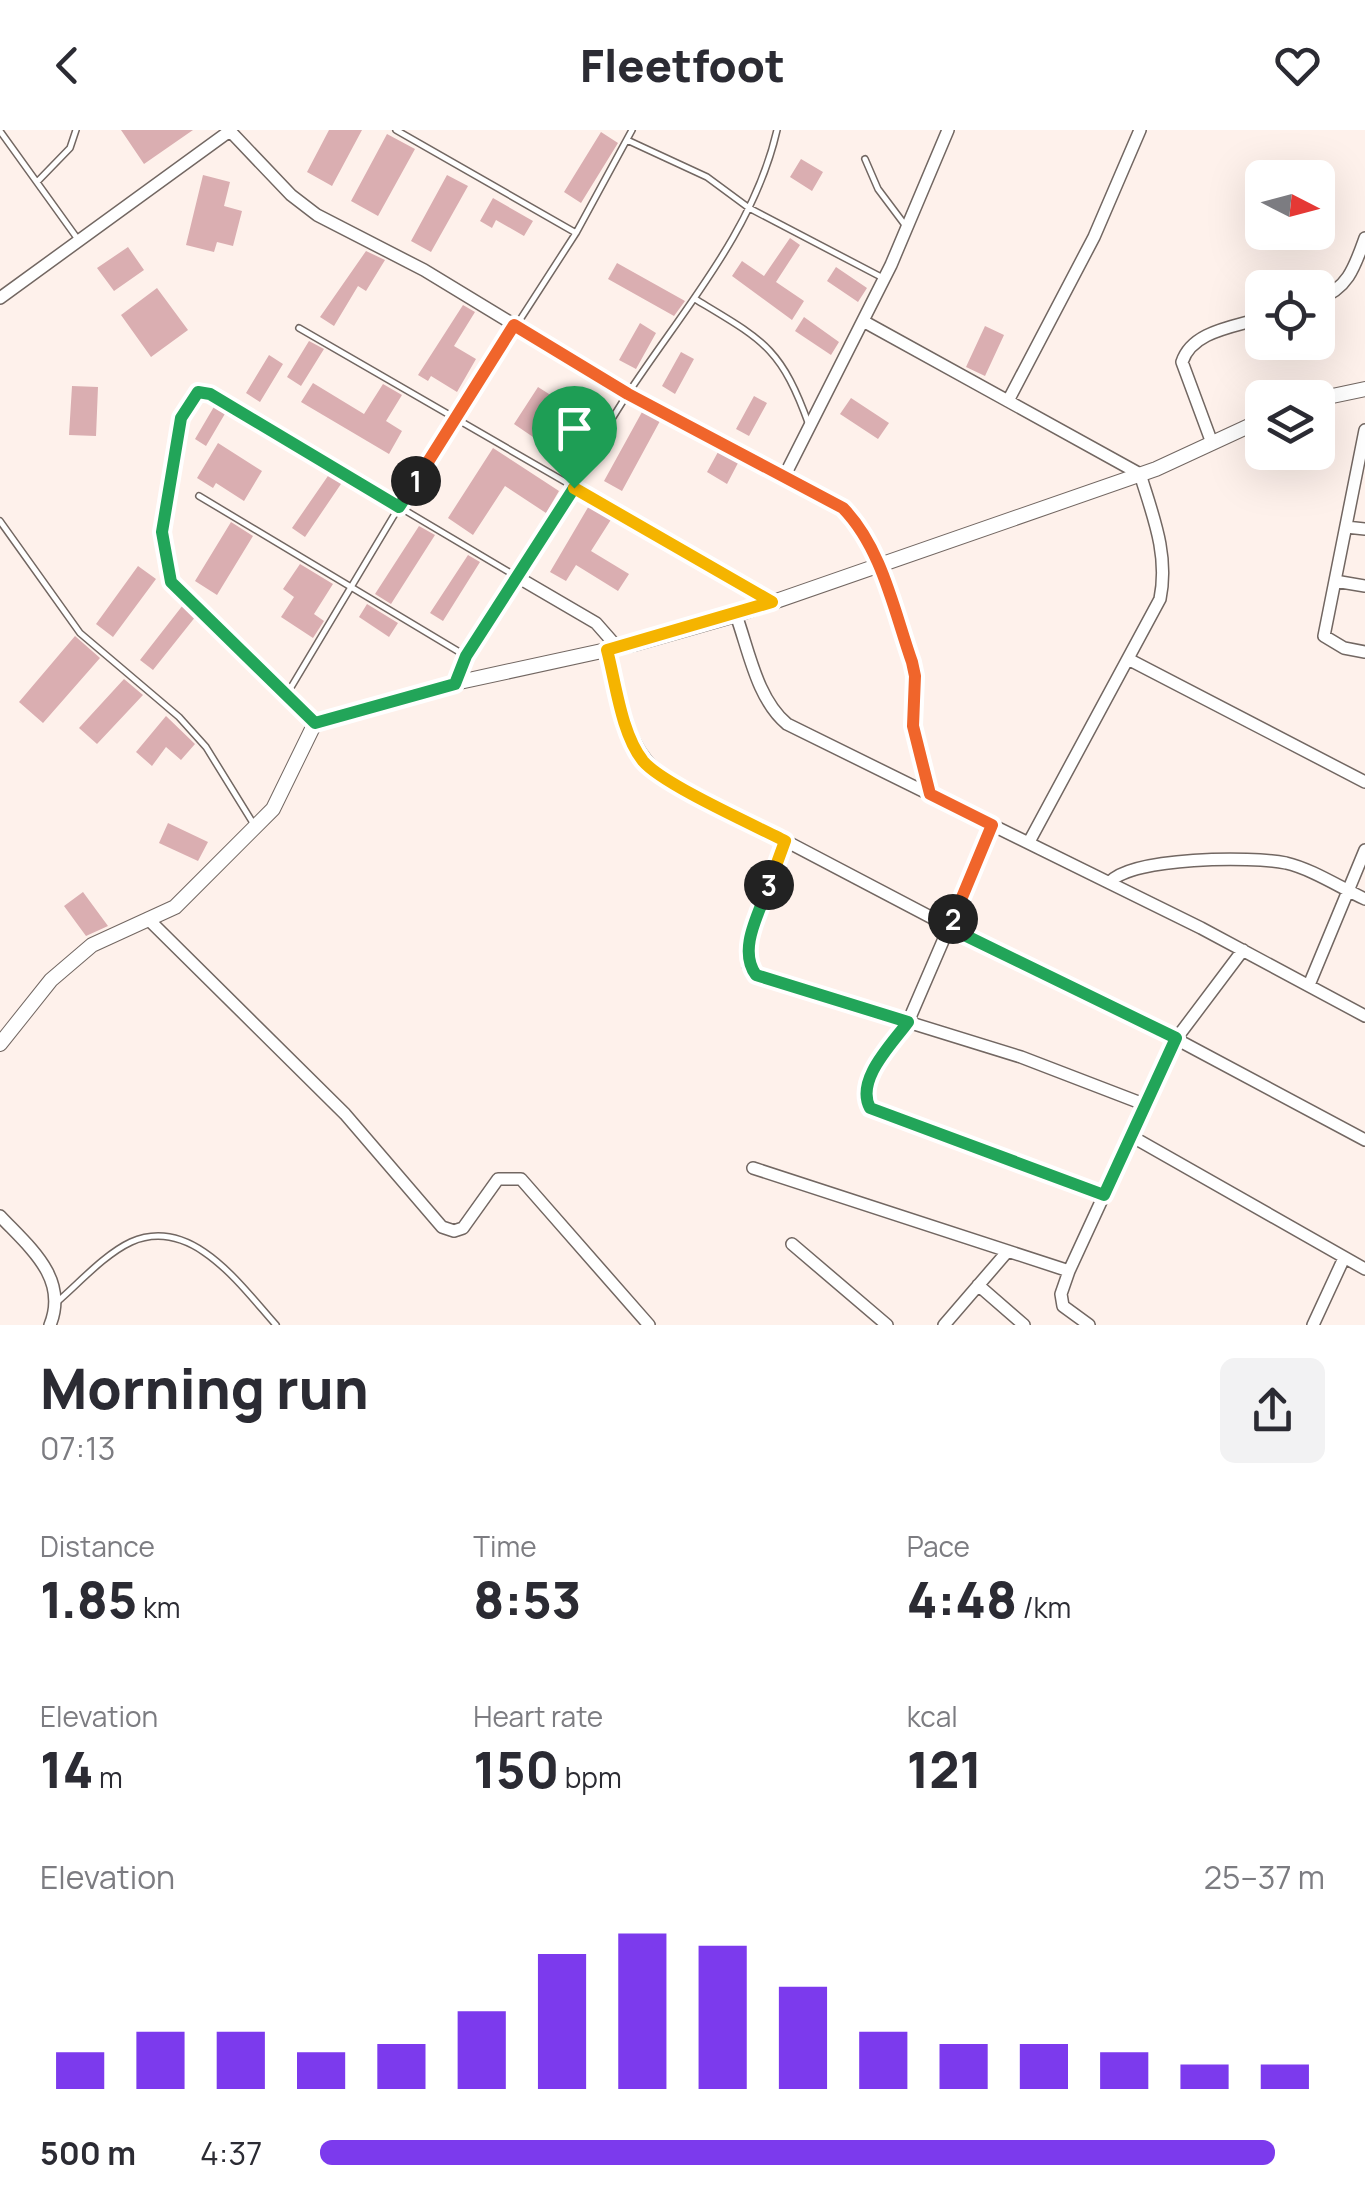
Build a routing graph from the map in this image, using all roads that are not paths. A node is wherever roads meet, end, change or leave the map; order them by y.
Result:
1 (76, 130) edge
2 (396, 130) edge
3 (632, 130) edge
4 (777, 130) edge
5 (948, 130) edge
6 (1140, 130) edge
7 (0, 131) edge
8 (230, 131) edge
9 (626, 140) junction
10 (865, 160) dead end
11 (37, 182) junction
12 (749, 208) junction
13 (908, 228) junction
14 (576, 233) junction
15 (1365, 238) edge
16 (79, 240) junction
17 (884, 279) junction
18 (1335, 290) edge
19 (0, 298) edge
20 (695, 299) junction
21 (863, 321) junction
22 (1245, 324) edge
23 (514, 325) junction
24 (299, 328) dead end
25 (1365, 389) edge
26 (628, 394) junction
27 (1335, 395) edge
28 (1008, 401) junction
29 (456, 417) junction
30 (809, 427) junction
31 (1245, 428) edge
32 (1365, 430) edge
33 (1212, 443) junction
34 (1362, 460) edge
35 (1140, 474) junction
36 (785, 475) junction
37 (574, 488) junction
38 (199, 496) dead end
39 (399, 507) junction
40 (0, 521) edge
41 (1346, 526) junction
42 (1365, 528) edge
43 (879, 565) junction
44 (518, 578) junction
45 (1335, 581) junction
46 (352, 586) junction
47 (1365, 586) edge
48 (772, 602) junction
49 (736, 615) junction
50 (612, 649) junction
51 (1365, 652) edge
52 (466, 656) junction
53 (1128, 660) junction
54 (455, 684) junction
55 (286, 694) junction
56 (315, 723) junction
57 (1365, 782) edge
58 (930, 794) junction
59 (992, 825) junction
60 (256, 827) junction
61 (785, 841) junction
62 (1029, 842) junction
63 (1365, 850) edge
64 (1110, 882) junction
65 (1348, 891) junction
66 (1365, 899) edge
67 (148, 919) junction
68 (950, 928) junction
69 (1243, 950) junction
70 (1309, 985) junction
71 (1365, 1016) edge
72 (908, 1022) junction
73 (1176, 1038) junction
74 (0, 1044) edge
75 (1146, 1105) junction
76 (1132, 1136) junction
77 (1365, 1140) edge
78 (754, 1168) dead end
79 (1104, 1195) junction
80 (0, 1216) edge
81 (792, 1244) dead end
82 (1007, 1252) junction
83 (1344, 1258) junction
84 (1365, 1269) edge
85 (1070, 1271) junction
86 (978, 1286) junction
87 (57, 1302) junction
88 (50, 1325) edge
89 (276, 1325) edge
90 (649, 1325) edge
91 (887, 1325) edge
92 (944, 1325) edge
93 (1024, 1325) edge
94 (1088, 1325) edge
95 (1313, 1325) edge

1 - 11 lane
2 - 14 lane
3 - 9 lane
4 - 12 lane
5 - 13 street
6 - 28 street
7 - 11 lane
8 - 16 street
8 - 23 street
9 - 12 lane
9 - 14 lane
10 - 13 lane
11 - 16 lane
12 - 17 lane
12 - 20 lane
13 - 17 street
14 - 23 lane
15 - 18 street
16 - 19 street
17 - 21 street
20 - 26 lane
20 - 30 lane
21 - 28 street
21 - 30 street
22 - 33 street
23 - 26 street
23 - 29 lane
24 - 29 lane
25 - 27 street
26 - 36 street
26 - 37 lane
28 - 35 street
29 - 37 lane
29 - 39 lane
30 - 36 street
31 - 33 street
32 - 34 street
33 - 35 street
34 - 41 street
35 - 43 street
35 - 53 street
36 - 43 street
37 - 44 lane
37 - 48 lane
38 - 46 lane
39 - 44 lane
39 - 46 lane
39 - 55 lane
40 - 60 lane
41 - 42 street
41 - 45 street
43 - 48 street
43 - 58 lane
44 - 50 street
44 - 52 lane
45 - 47 street
45 - 51 street
46 - 52 lane
46 - 55 lane
48 - 49 street
49 - 50 street
49 - 58 street
50 - 54 street
50 - 61 street
52 - 54 lane
53 - 57 street
53 - 62 street
54 - 56 street
55 - 56 lane
56 - 60 street
58 - 59 street
59 - 62 street
59 - 68 street
60 - 67 street
61 - 68 street
61 - 72 street
62 - 64 street
63 - 65 street
64 - 65 street
64 - 69 street
65 - 66 street
65 - 70 street
67 - 74 street
67 - 90 street
68 - 72 street
68 - 73 street
69 - 70 street
69 - 73 street
70 - 71 street
72 - 75 street
72 - 79 street
73 - 75 street
73 - 77 street
75 - 76 street
76 - 79 street
76 - 83 street
78 - 82 street
79 - 85 street
80 - 87 street
81 - 91 street
82 - 85 street
82 - 86 street
83 - 84 street
83 - 95 street
85 - 94 street
86 - 92 street
86 - 93 street
87 - 88 street
87 - 89 lane

